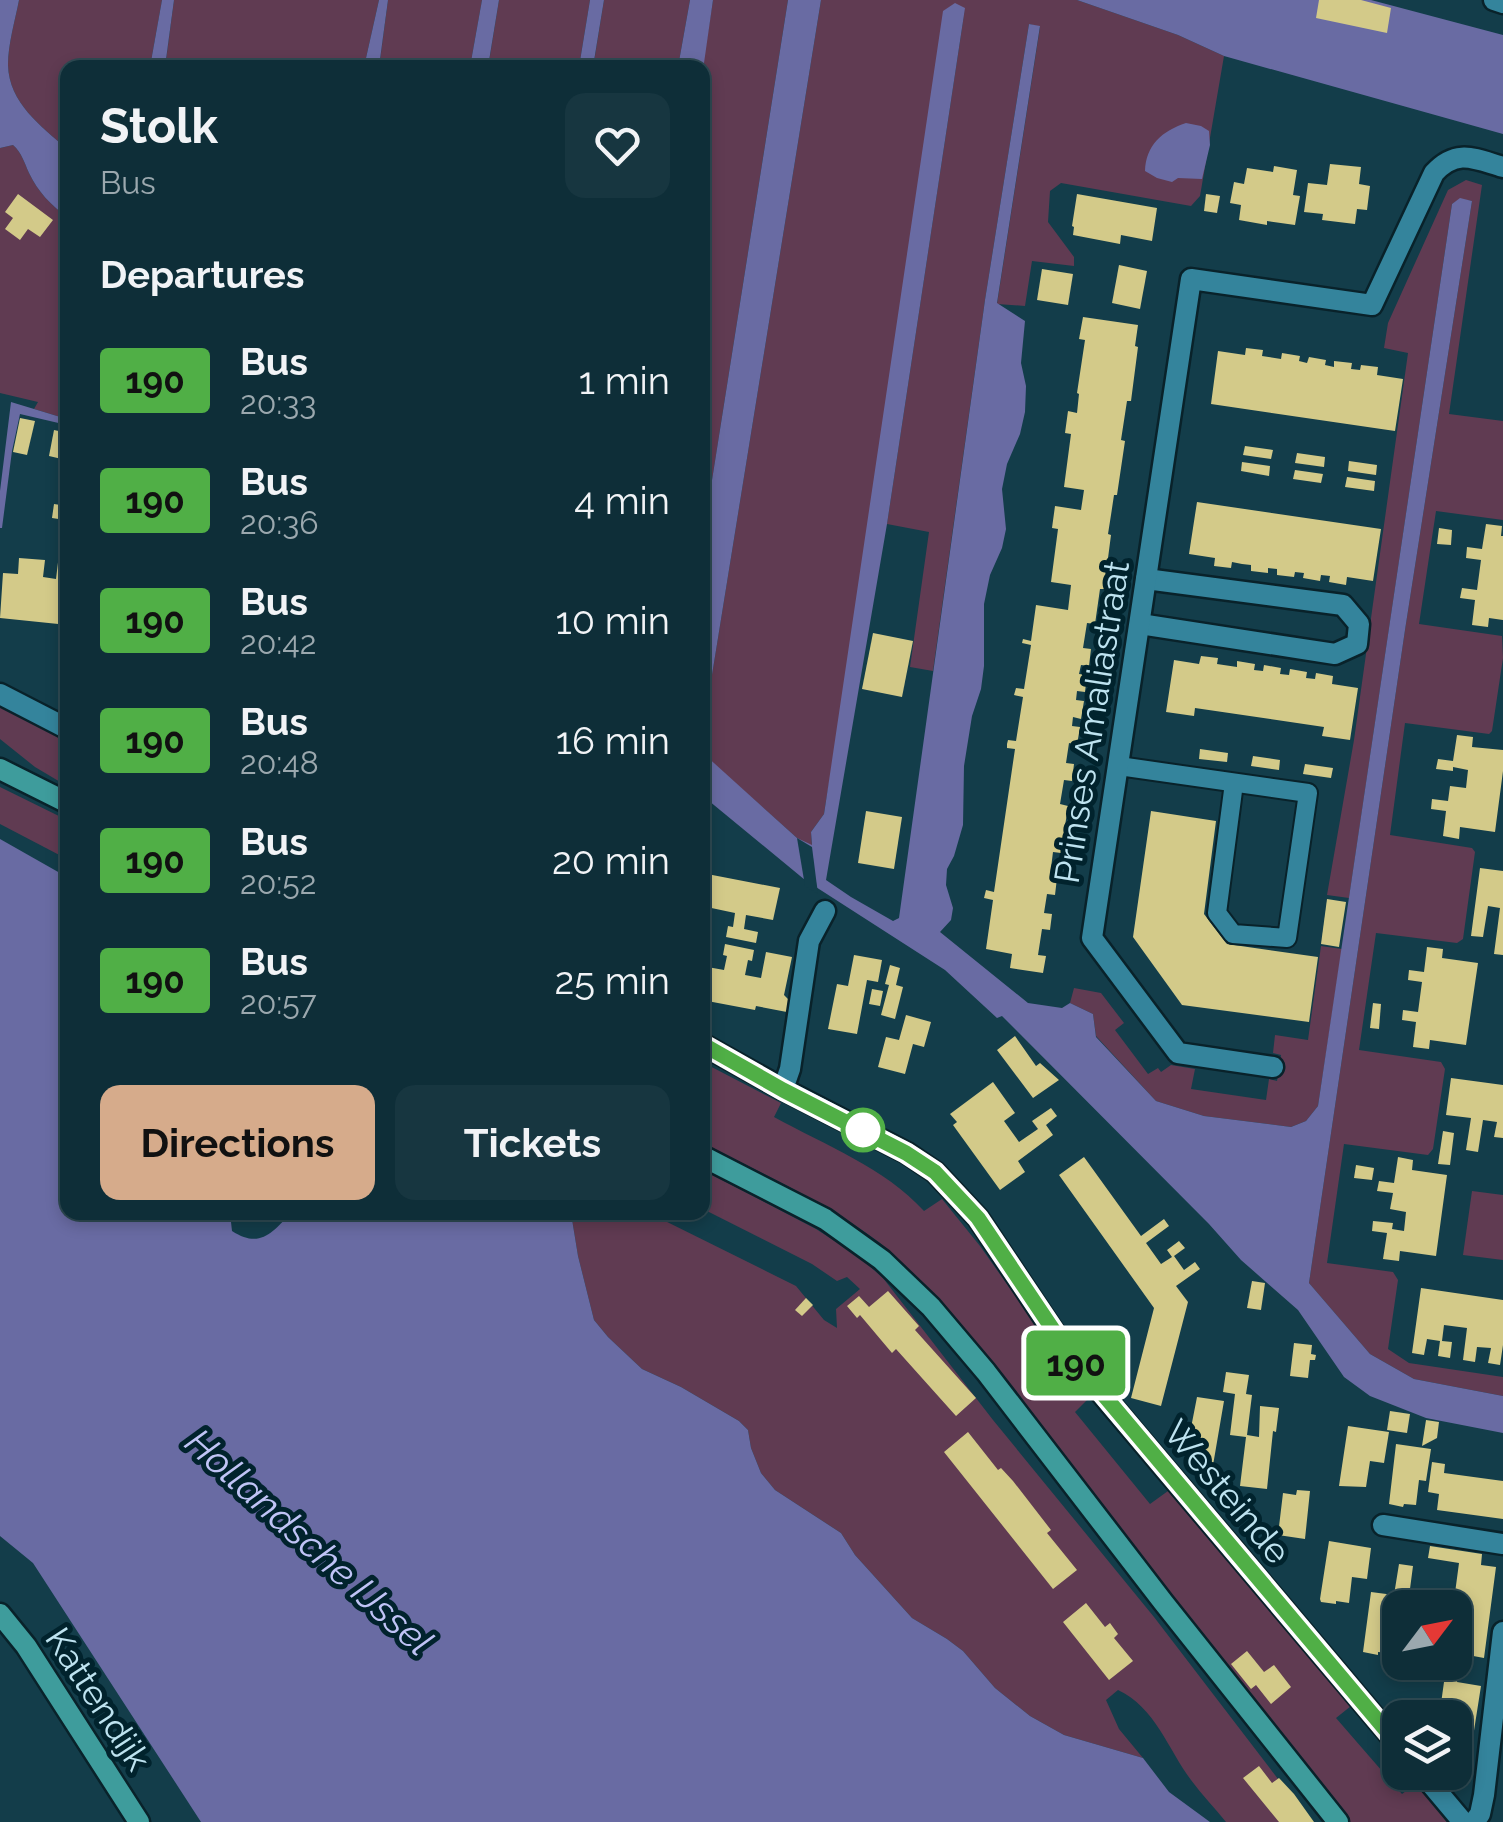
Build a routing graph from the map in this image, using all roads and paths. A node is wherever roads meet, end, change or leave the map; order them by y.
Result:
1 (1494, 0) edge
2 (1503, 3) edge
3 (1503, 168) edge
4 (1146, 579) junction
5 (1140, 624) junction
6 (0, 694) edge
7 (60, 725) edge
8 (1120, 766) junction
9 (0, 769) edge
10 (1234, 784) junction
11 (60, 799) edge
12 (825, 911) dead end
13 (710, 1049) edge
14 (1273, 1067) dead end
15 (783, 1090) junction
16 (710, 1160) edge
17 (1383, 1525) dead end
18 (1503, 1544) edge
19 (0, 1614) edge
20 (1503, 1632) edge
21 (1382, 1726) edge
22 (1437, 1790) edge
23 (139, 1822) edge
24 (1338, 1822) edge
25 (1463, 1822) edge
26 (1474, 1822) edge

1 - 2 street
3 - 4 street, Prinses Amaliastraat
4 - 5 street, Prinses Amaliastraat
4 - 5 street
5 - 8 street, Prinses Amaliastraat
6 - 7 street
8 - 10 lane
8 - 14 street, Prinses Amaliastraat
9 - 11 street
10 - 10 lane
12 - 15 street
13 - 15 street, Westeinde
15 - 21 street, Westeinde
16 - 24 street
17 - 18 street
19 - 23 street, Kattendijk
20 - 26 street
22 - 25 street

